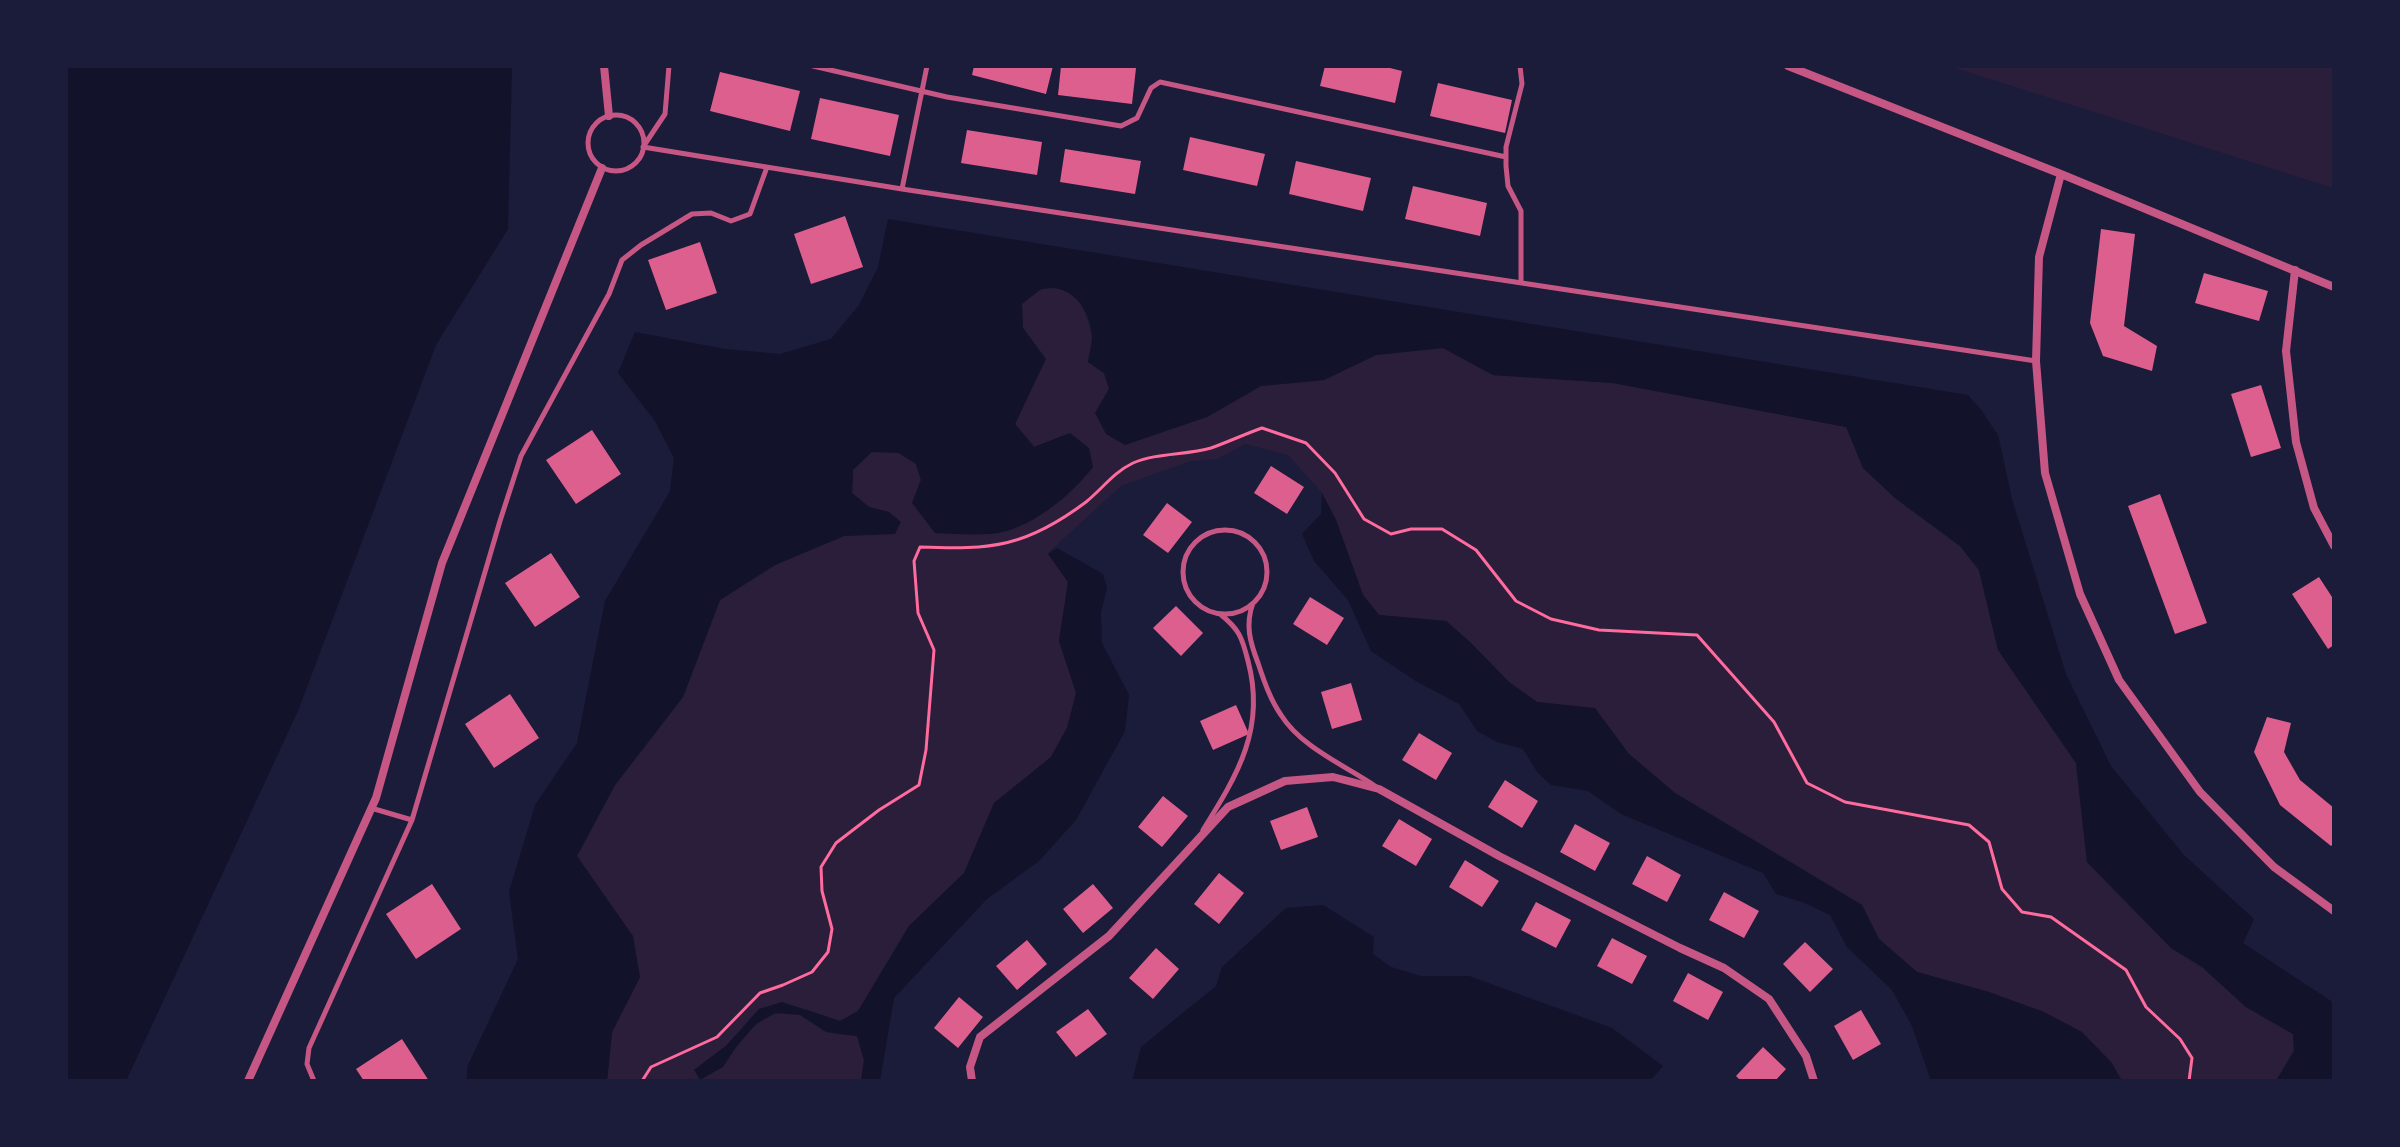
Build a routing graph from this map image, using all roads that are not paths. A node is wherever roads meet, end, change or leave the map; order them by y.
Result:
1 (604, 66) edge
2 (669, 66) edge
3 (813, 66) edge
4 (927, 66) edge
5 (1520, 66) edge
6 (1788, 66) edge
7 (922, 91) junction
8 (609, 116) junction
9 (643, 147) junction
10 (1506, 157) junction
11 (767, 167) junction
12 (602, 168) junction
13 (2061, 174) junction
14 (902, 189) junction
15 (2295, 270) junction
16 (1521, 283) junction
17 (2334, 287) edge
18 (2036, 361) junction
19 (2334, 546) edge
20 (1254, 602) junction
21 (1219, 614) junction
22 (1379, 789) junction
23 (371, 808) junction
24 (412, 820) junction
25 (1194, 844) junction
26 (2334, 911) edge
27 (248, 1081) edge
28 (314, 1081) edge
29 (972, 1081) edge
30 (1814, 1081) edge

1 - 8 street
2 - 9 lane
3 - 7 lane
4 - 7 lane
5 - 10 lane
6 - 13 street
7 - 10 lane
7 - 14 lane
8 - 9 lane
8 - 12 lane
9 - 11 lane
9 - 12 lane
10 - 16 lane
11 - 14 lane
11 - 24 lane
12 - 23 street
13 - 15 street
13 - 18 street
14 - 16 lane
15 - 17 street
15 - 19 street
16 - 18 lane
18 - 26 street
20 - 21 lane
20 - 21 lane
20 - 22 lane
21 - 25 lane
22 - 25 street
22 - 30 street
23 - 24 lane
23 - 27 street
24 - 28 lane
25 - 29 street

